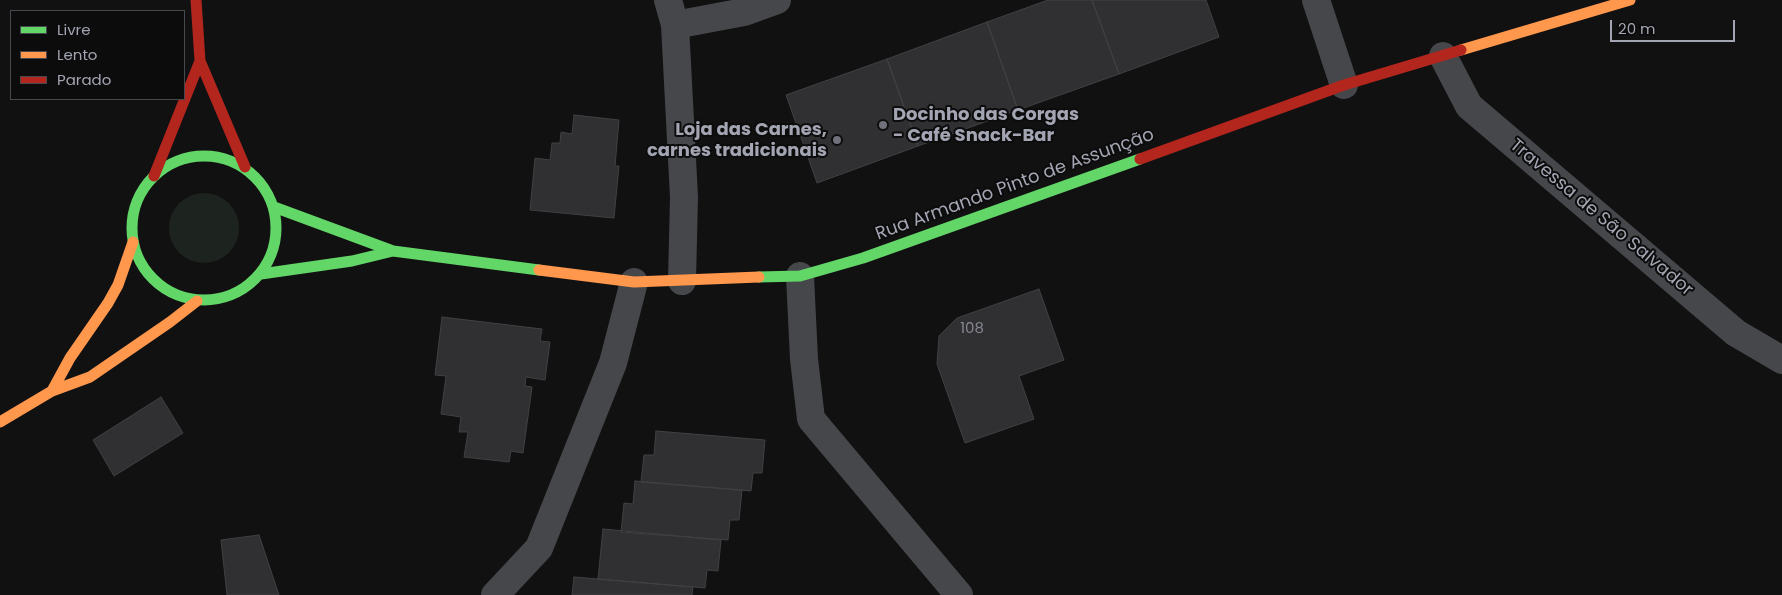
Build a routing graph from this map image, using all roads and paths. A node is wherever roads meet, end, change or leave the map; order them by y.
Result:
1 (196, 0) edge
2 (777, 0) edge
3 (1316, 0) edge
4 (1630, 0) edge
5 (671, 13) edge
6 (1443, 56) junction
7 (200, 61) junction
8 (1344, 85) junction
9 (185, 98) edge
10 (184, 100) edge
11 (246, 167) junction
12 (154, 176) junction
13 (274, 207) junction
14 (133, 242) junction
15 (393, 251) junction
16 (261, 274) junction
17 (800, 276) junction
18 (682, 281) junction
19 (634, 282) junction
20 (198, 301) junction
21 (1782, 360) edge
22 (52, 392) junction
23 (0, 422) edge
24 (496, 595) edge
25 (959, 595) edge

1 - 7 street
2 - 5 street
3 - 8 street
4 - 6 street, Rua Armando Pinto de Assunção
5 - 18 street
6 - 8 street, Rua Armando Pinto de Assunção
6 - 21 street, Travessa de São Salvador
7 - 9 street
7 - 11 street
8 - 17 street, Rua Armando Pinto de Assunção
10 - 12 street
11 - 12 street
11 - 13 street
12 - 14 street
13 - 15 street, Rua Armando Pinto de Assunção
13 - 16 street
14 - 20 street
14 - 22 street
15 - 16 street, Rua Armando Pinto de Assunção
15 - 19 street, Rua Armando Pinto de Assunção
16 - 20 street
17 - 18 street, Rua Armando Pinto de Assunção
17 - 25 street
18 - 19 street, Rua Armando Pinto de Assunção
19 - 24 street
20 - 22 street
22 - 23 street

